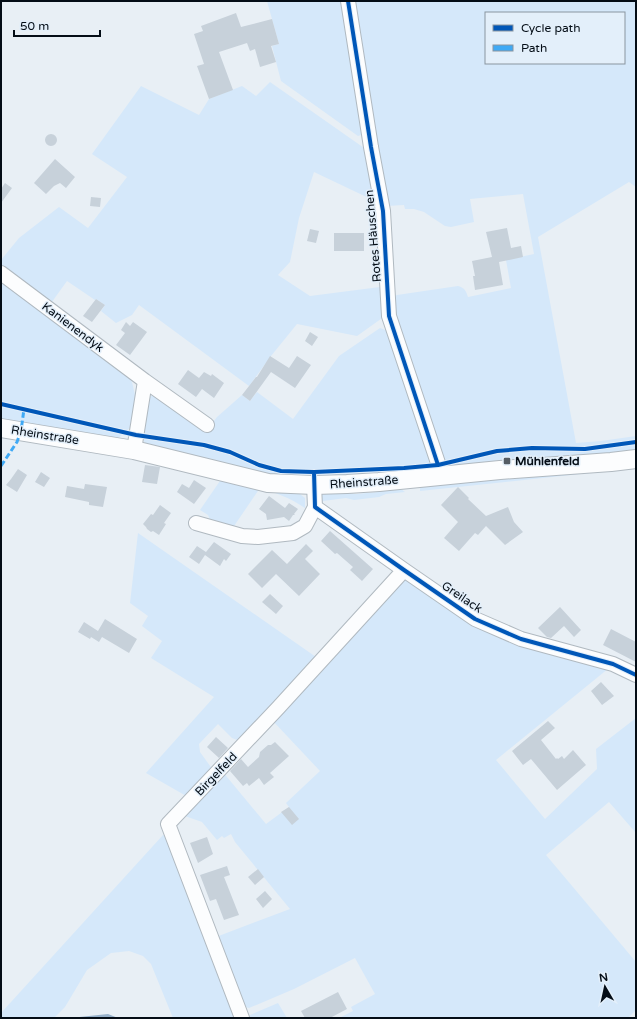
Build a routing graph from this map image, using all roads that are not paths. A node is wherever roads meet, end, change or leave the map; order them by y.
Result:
1 (348, 1) edge
2 (1, 273) edge
3 (145, 381) junction
4 (207, 425) dead end
5 (1, 428) edge
6 (134, 450) junction
7 (636, 459) edge
8 (442, 475) junction
9 (314, 485) junction
10 (315, 507) junction
11 (196, 524) dead end
12 (404, 570) junction
13 (636, 675) edge
14 (242, 1018) edge

1 - 8 street, Rotes Häuschen
2 - 3 street, Kanienendyk
3 - 4 street, Kanienendyk
3 - 6 street
5 - 6 main road, Rheinstraße
6 - 9 main road, Rheinstraße
7 - 8 main road, Rheinstraße
8 - 9 main road, Rheinstraße
9 - 10 street
10 - 11 street
10 - 12 street, Greilack
12 - 13 street, Greilack
12 - 14 street, Birgelfeld

